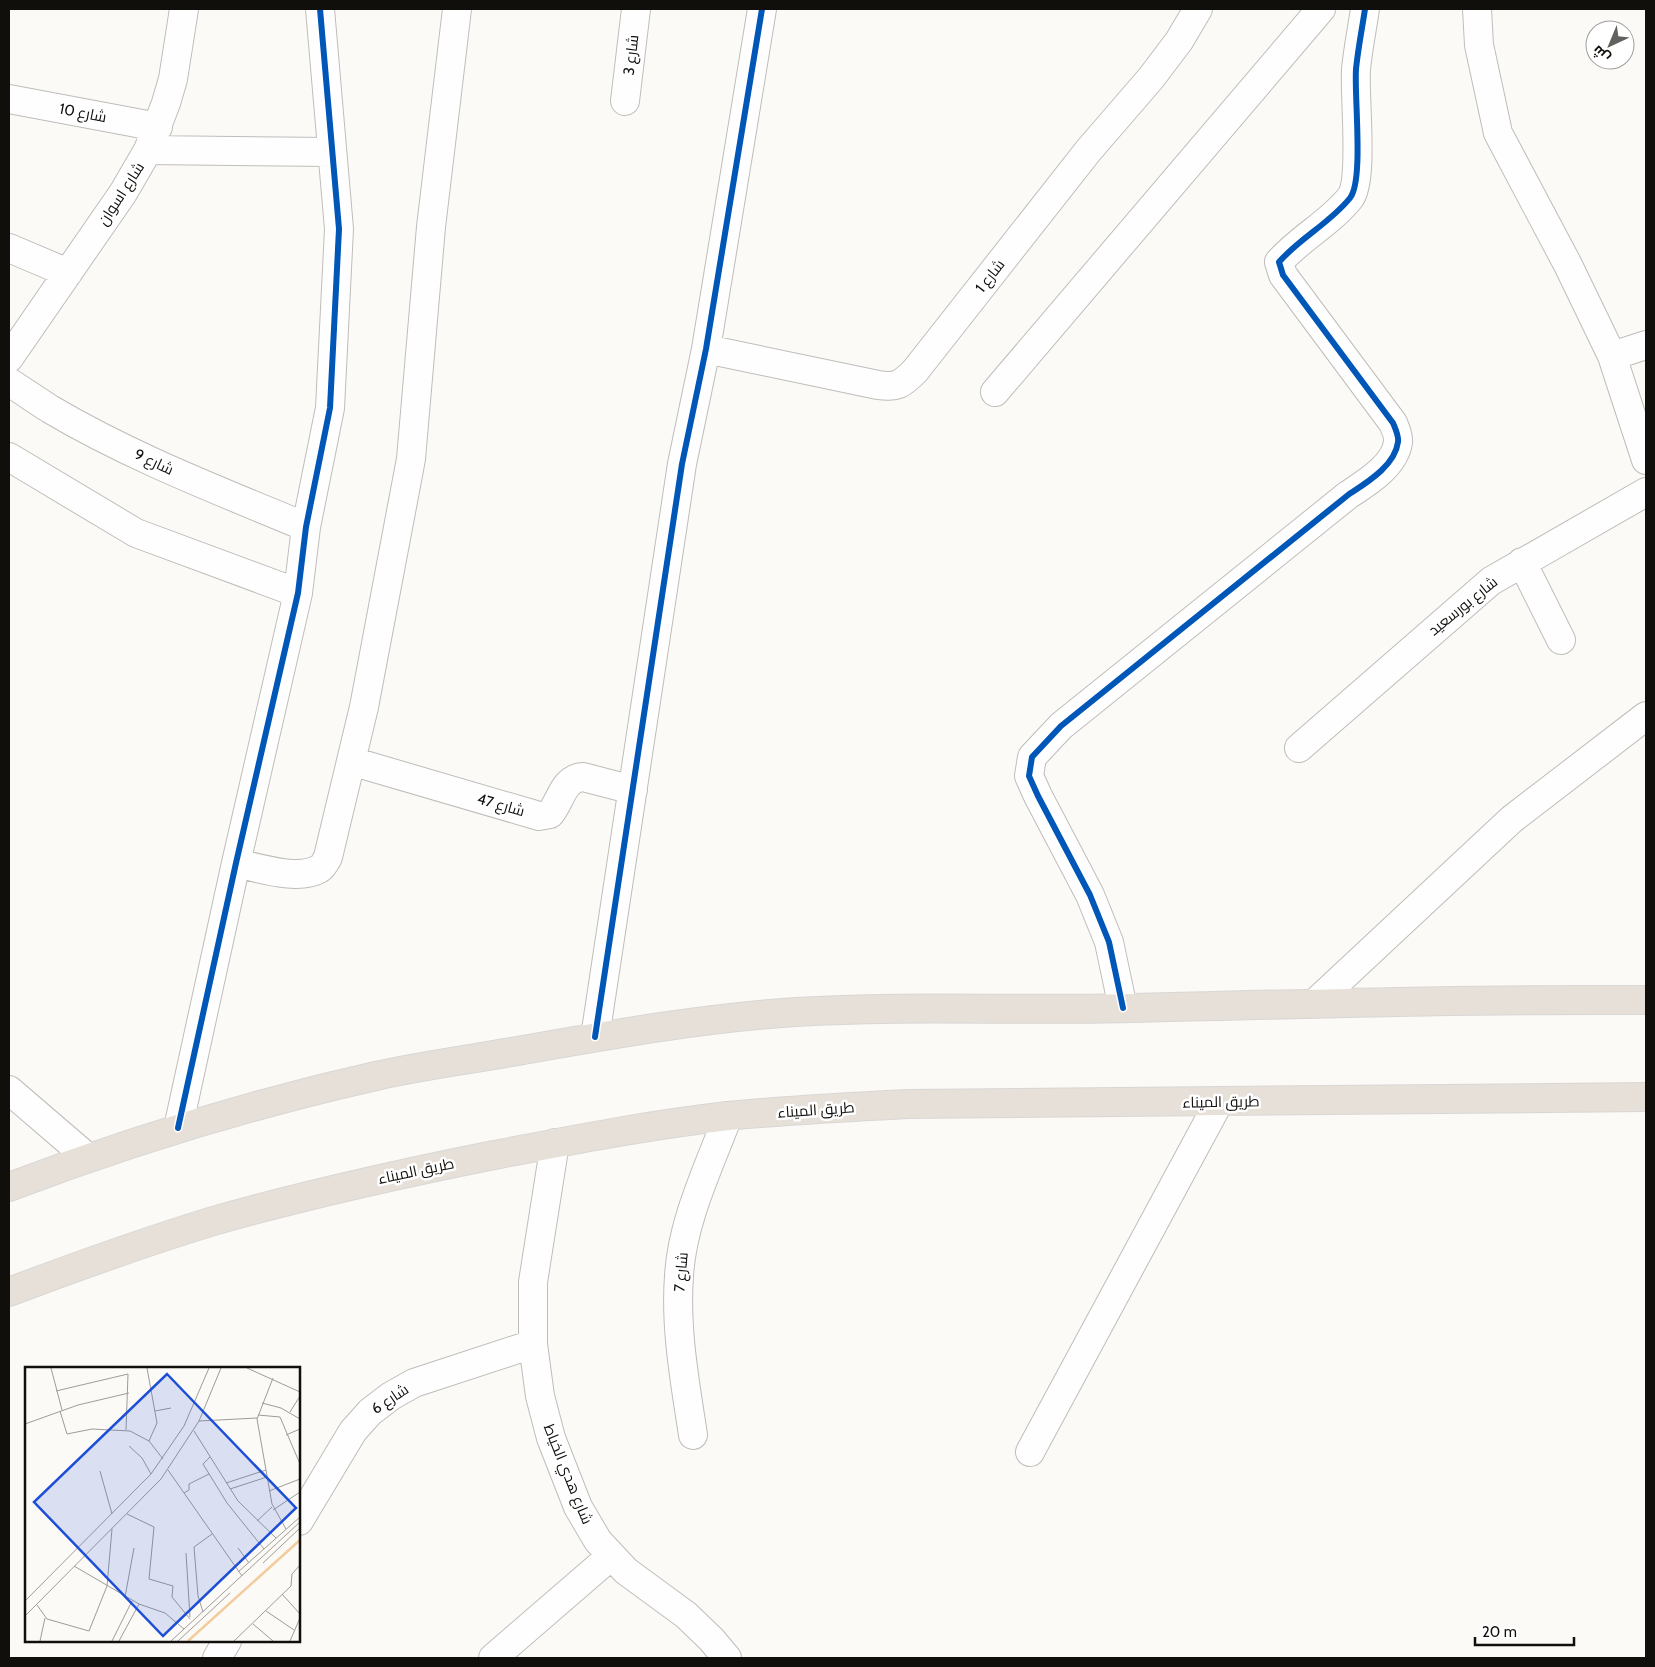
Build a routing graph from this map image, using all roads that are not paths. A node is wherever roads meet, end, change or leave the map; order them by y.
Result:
1 (184, 9) edge
2 (320, 9) edge
3 (457, 9) edge
4 (636, 9) edge
5 (762, 9) edge
6 (1198, 9) edge
7 (1321, 9) edge
8 (1365, 9) edge
9 (1477, 9) edge
10 (9, 99) edge
11 (625, 101) dead end
12 (153, 138) junction
13 (332, 152) junction
14 (9, 248) edge
15 (68, 273) junction
16 (1646, 345) edge
17 (706, 349) junction
18 (1612, 356) junction
19 (9, 358) edge
20 (9, 382) edge
21 (995, 392) dead end
22 (1640, 419) edge
23 (9, 456) edge
24 (1646, 460) edge
25 (1646, 492) edge
26 (306, 527) junction
27 (1522, 562) junction
28 (298, 593) junction
29 (1562, 640) dead end
30 (1646, 716) edge
31 (1299, 748) dead end
32 (351, 761) junction
33 (633, 790) junction
34 (236, 863) junction
35 (1646, 1000) edge
36 (1316, 1002) junction
37 (1123, 1008) junction
38 (595, 1037) junction
39 (9, 1090) edge
40 (1646, 1097) edge
41 (1219, 1102) junction
42 (728, 1116) junction
43 (178, 1128) junction
44 (555, 1143) junction
45 (87, 1157) junction
46 (9, 1187) edge
47 (9, 1292) edge
48 (533, 1344) junction
49 (694, 1435) dead end
50 (1030, 1452) dead end
51 (303, 1503) edge
52 (611, 1556) junction
53 (226, 1642) edge
54 (217, 1658) edge
55 (493, 1658) edge
56 (727, 1658) edge

1 - 12 street, شارع اسوان
2 - 13 street
3 - 32 street
4 - 11 street, شارع 3
5 - 17 street
6 - 17 street, شارع 1
7 - 21 street
8 - 37 street
9 - 18 street
10 - 12 street, شارع 10
12 - 13 street, شارع 10
12 - 15 street, شارع اسوان
13 - 26 street
14 - 15 street
15 - 19 street, شارع اسوان
16 - 18 street
17 - 33 street
18 - 22 street
20 - 26 street, شارع 9
22 - 24 street
23 - 28 street
25 - 27 street, شارع بورسعيد
26 - 28 street
27 - 29 street
27 - 31 street, شارع بورسعيد
28 - 34 street
30 - 36 street
32 - 33 street, شارع 47
32 - 34 street
33 - 38 street
34 - 43 street
35 - 36 highway
36 - 37 highway
37 - 38 highway
38 - 43 highway
39 - 45 street
40 - 41 highway, طريق الميناء
41 - 42 highway, طريق الميناء
41 - 50 street
42 - 44 highway, طريق الميناء
42 - 49 street, شارع 7
43 - 45 highway
44 - 47 highway, طريق الميناء
44 - 48 street, شارع هدي الخياط
45 - 46 highway
48 - 51 street, شارع 6
48 - 52 street, شارع هدي الخياط
52 - 55 street
52 - 56 street, شارع هدي الخياط
53 - 54 street

